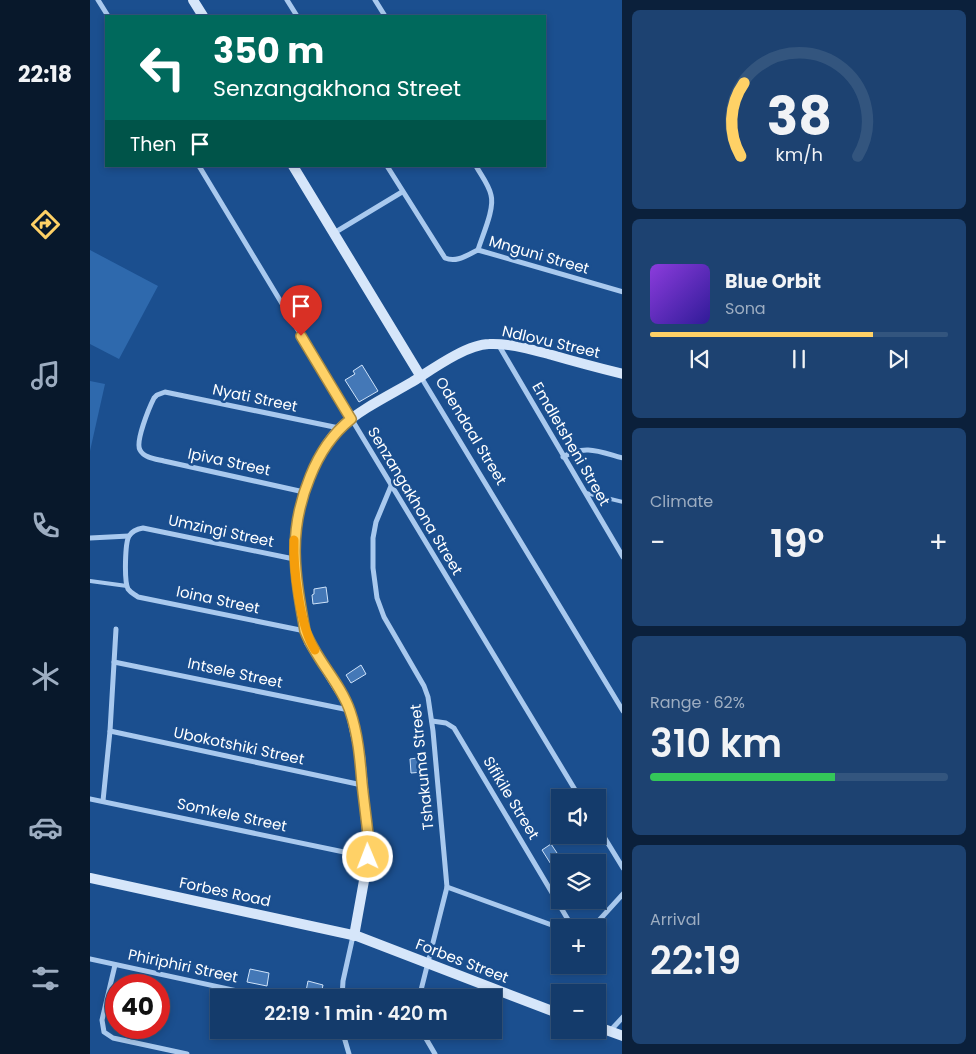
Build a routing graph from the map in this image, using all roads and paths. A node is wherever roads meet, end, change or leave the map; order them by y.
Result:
1 (98, 0) edge
2 (193, 0) edge
3 (287, 0) edge
4 (375, 0) edge
5 (107, 15) edge
6 (202, 15) edge
7 (296, 15) edge
8 (384, 15) edge
9 (200, 167) edge
10 (294, 167) edge
11 (388, 167) edge
12 (477, 167) edge
13 (402, 192) junction
14 (334, 234) junction
15 (478, 250) junction
16 (622, 292) edge
17 (498, 344) junction
18 (622, 374) edge
19 (421, 376) junction
20 (351, 419) junction
21 (340, 428) junction
22 (149, 457) joint
23 (564, 457) junction
24 (622, 458) edge
25 (391, 486) junction
26 (304, 492) junction
27 (584, 493) junction
28 (622, 502) edge
29 (129, 536) junction
30 (90, 538) edge
31 (622, 556) edge
32 (294, 559) junction
33 (90, 581) edge
34 (128, 587) junction
35 (116, 629) dead end
36 (305, 631) junction
37 (114, 662) junction
38 (350, 710) junction
39 (622, 712) edge
40 (432, 721) junction
41 (110, 731) junction
42 (362, 785) junction
43 (575, 789) edge
44 (90, 799) edge
45 (103, 801) junction
46 (606, 841) edge
47 (368, 857) junction
48 (622, 868) edge
49 (90, 878) edge
50 (446, 887) junction
51 (622, 894) edge
52 (568, 919) edge
53 (600, 919) edge
54 (551, 925) edge
55 (354, 936) junction
56 (90, 959) edge
57 (426, 963) junction
58 (115, 964) junction
59 (229, 989) edge
60 (342, 989) edge
61 (421, 989) edge
62 (551, 1011) edge
63 (622, 1017) edge
64 (606, 1030) edge
65 (610, 1031) junction
66 (622, 1036) edge
67 (345, 1039) edge
68 (426, 1039) edge
69 (434, 1053) edge
70 (187, 1054) edge
71 (349, 1054) edge
72 (440, 1054) edge

1 - 5 street
2 - 6 street
3 - 7 street
4 - 8 street
9 - 20 street, Senzangakhona Street
10 - 14 street, Odendaal Street
11 - 13 street
12 - 15 street, Mnguni Street
13 - 14 street
13 - 15 street
14 - 19 street, Odendaal Street
15 - 16 street, Mnguni Street
17 - 18 street, Ndlovu Street
17 - 19 street, Ndlovu Street
17 - 23 street, Emdletsheni Street
19 - 20 street, Ndlovu Street
19 - 39 street, Odendaal Street
20 - 21 street, Ndlovu Street
20 - 25 street, Senzangakhona Street
21 - 22 street, Nyati Street
21 - 26 street, Ndlovu Street
22 - 26 street, Ipiva Street
23 - 24 street
23 - 27 street, Emdletsheni Street
25 - 40 street, Tshakuma Street
25 - 43 street, Senzangakhona Street
26 - 32 street, Ndlovu Street
27 - 28 lane
27 - 31 street, Emdletsheni Street
29 - 30 street
29 - 32 street, Umzingi Street
29 - 34 street
32 - 36 street, Ndlovu Street
33 - 34 lane
34 - 36 street, Ioina Street
35 - 37 street
36 - 38 street, Ndlovu Street
37 - 38 street, Intsele Street
37 - 41 street
38 - 42 street, Ndlovu Street
40 - 50 street, Tshakuma Street
40 - 52 street, Sifikile Street
41 - 42 street, Ubokotshiki Street
41 - 45 street
42 - 47 street, Ndlovu Street
44 - 45 street, Somkele Street
45 - 47 street, Somkele Street
46 - 48 street
47 - 55 street, Ndlovu Street
49 - 55 street, Forbes Road
50 - 54 street
50 - 57 street, Tshakuma Street
51 - 53 street
55 - 57 street, Forbes Street
55 - 60 street
56 - 58 street, Phiriphiri Street
57 - 61 street, Tshakuma Street
57 - 62 street, Forbes Street
58 - 59 street, Phiriphiri Street
58 - 70 street
63 - 65 street
64 - 65 street
65 - 66 street
67 - 71 street
68 - 69 street
69 - 72 street

